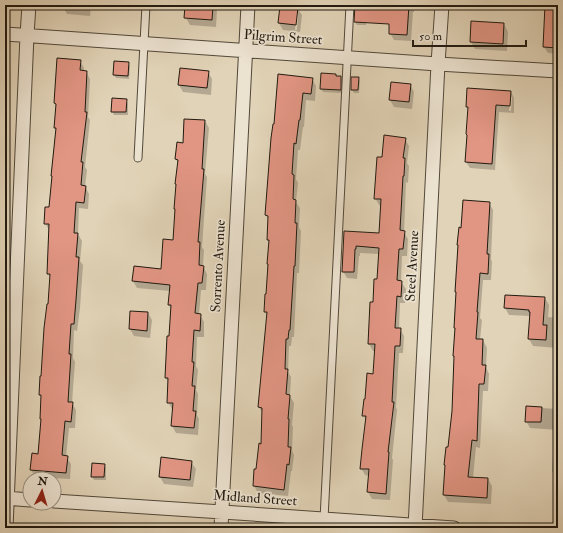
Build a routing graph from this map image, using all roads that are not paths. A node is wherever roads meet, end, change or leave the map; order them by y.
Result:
1 (29, 5) edge
2 (146, 5) edge
3 (248, 5) edge
4 (350, 5) edge
5 (442, 5) edge
6 (5, 34) edge
7 (27, 35) junction
8 (144, 43) junction
9 (245, 50) junction
10 (347, 58) junction
11 (438, 64) junction
12 (558, 71) edge
13 (138, 158) dead end
14 (6, 498) edge
15 (22, 499) edge
16 (62, 502) edge
17 (222, 512) junction
18 (324, 519) junction
19 (415, 527) edge
20 (6, 528) edge
21 (221, 528) edge
22 (454, 528) edge

1 - 7 street
2 - 8 lane
3 - 9 street, Sorrento Avenue
4 - 10 lane
5 - 11 street, Steel Avenue
6 - 7 street, Pilgrim Street
7 - 8 street, Pilgrim Street
7 - 14 street
8 - 9 street, Pilgrim Street
8 - 13 lane
9 - 10 street, Pilgrim Street
9 - 17 street, Sorrento Avenue
10 - 11 street, Pilgrim Street
10 - 18 lane
11 - 12 street, Pilgrim Street
11 - 19 street, Steel Avenue
14 - 15 street
14 - 20 street
16 - 17 street, Midland Street
17 - 18 street, Midland Street
17 - 21 street, Sorrento Avenue
18 - 19 street, Midland Street
19 - 22 street, Midland Street

